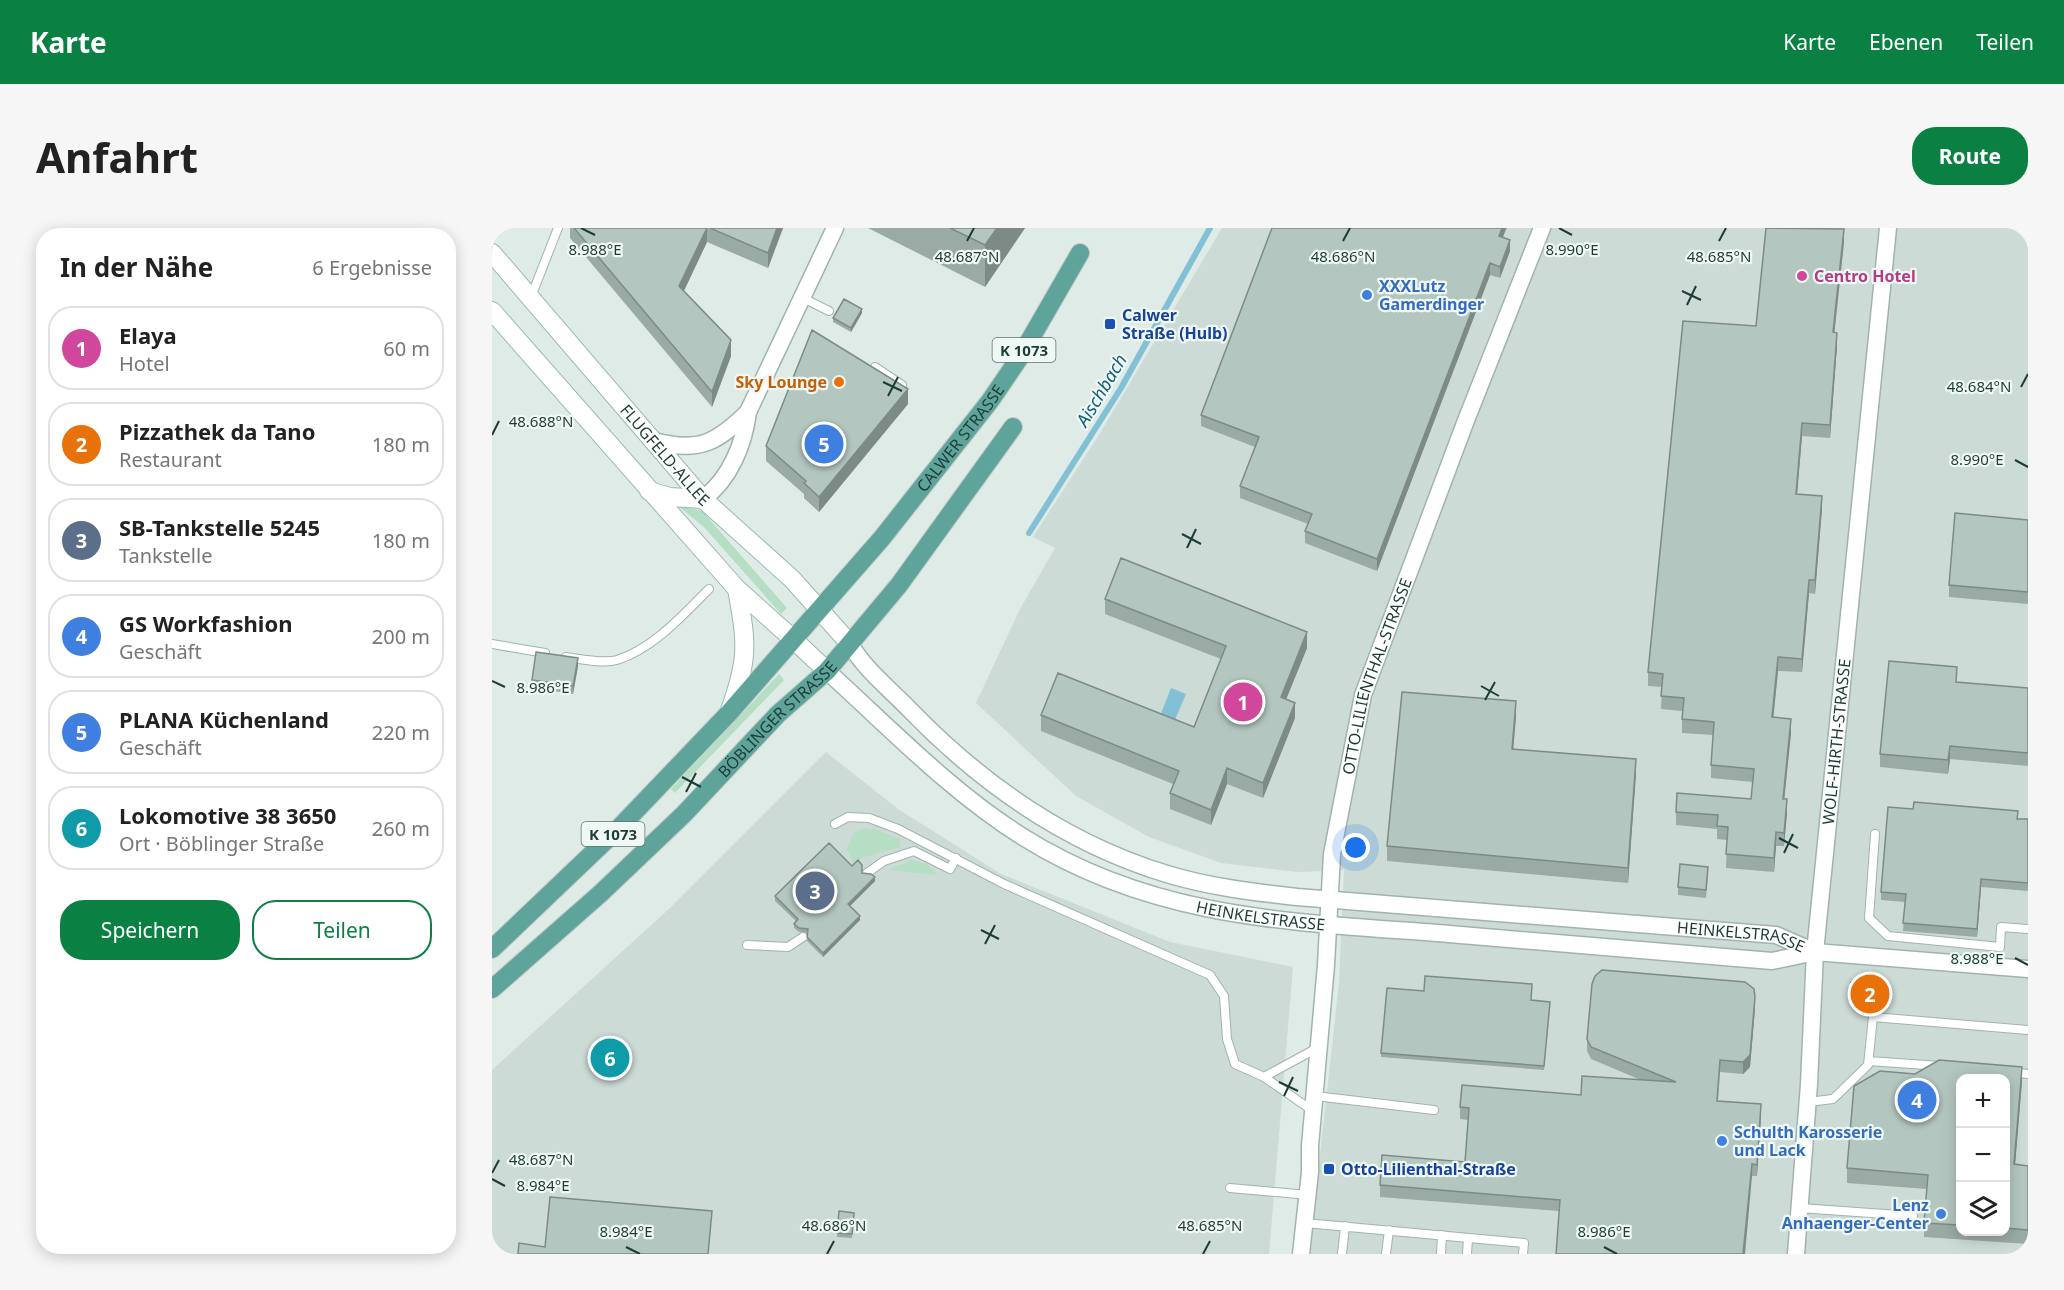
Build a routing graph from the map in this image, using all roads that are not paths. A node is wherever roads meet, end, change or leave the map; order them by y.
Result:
1 (558, 228) edge
2 (835, 228) edge
3 (1542, 228) edge
4 (1888, 228) edge
5 (492, 253) edge
6 (1080, 253) dead end
7 (531, 298) junction
8 (803, 298) junction
9 (492, 311) edge
10 (829, 311) dead end
11 (876, 367) edge
12 (902, 385) edge
13 (748, 412) junction
14 (1012, 427) dead end
15 (654, 441) junction
16 (648, 490) junction
17 (703, 499) junction
18 (709, 589) dead end
19 (737, 589) junction
20 (819, 607) junction
21 (794, 640) junction
22 (492, 644) edge
23 (850, 644) junction
24 (827, 671) junction
25 (729, 713) junction
26 (835, 824) dead end
27 (1875, 834) dead end
28 (956, 858) junction
29 (867, 873) edge
30 (1330, 899) junction
31 (1328, 926) junction
32 (2028, 929) edge
33 (803, 937) dead end
34 (747, 945) dead end
35 (492, 949) edge
36 (1815, 952) junction
37 (2028, 969) edge
38 (492, 989) edge
39 (2028, 1030) edge
40 (1319, 1047) junction
41 (1869, 1061) junction
42 (1948, 1067) edge
43 (2005, 1072) edge
44 (2028, 1074) edge
45 (1264, 1077) junction
46 (1808, 1102) junction
47 (1314, 1104) junction
48 (1434, 1110) dead end
49 (1230, 1188) dead end
50 (1308, 1195) junction
51 (1800, 1208) junction
52 (1913, 1216) dead end
53 (1305, 1223) junction
54 (1345, 1226) junction
55 (1389, 1230) junction
56 (1442, 1235) junction
57 (1468, 1238) junction
58 (1301, 1254) edge
59 (1342, 1254) edge
60 (1386, 1254) edge
61 (1441, 1254) edge
62 (1467, 1254) edge
63 (1523, 1254) edge
64 (1796, 1254) edge

1 - 7 lane
2 - 8 street
3 - 30 street, OTTO-LILIENTHAL-STRASSE
4 - 36 street, WOLF-HIRTH-STRASSE
5 - 7 main road, FLUGFELD-ALLEE
6 - 20 main road, CALWER STRASSE / K 1073
7 - 15 main road, FLUGFELD-ALLEE
8 - 10 lane
8 - 13 street
9 - 16 main road
11 - 12 lane
13 - 15 street
13 - 17 street
14 - 23 main road, K 1073
15 - 17 main road, FLUGFELD-ALLEE
16 - 17 main road
16 - 19 main road
17 - 20 main road, FLUGFELD-ALLEE
18 - 22 lane
19 - 21 main road
19 - 25 main road
20 - 21 main road, K 1073
20 - 23 main road, FLUGFELD-ALLEE
21 - 24 main road, HEINKELSTRASSE
21 - 25 main road, K 1073
23 - 24 main road, BÖBLINGER STRASSE / K 1073
23 - 30 street, HEINKELSTRASSE
24 - 31 street, HEINKELSTRASSE
24 - 38 main road, BÖBLINGER STRASSE / K 1073
25 - 35 main road, K 1073
26 - 28 lane
27 - 32 lane
28 - 29 lane
28 - 45 lane
30 - 31 street, OTTO-LILIENTHAL-STRASSE
30 - 36 street, HEINKELSTRASSE
31 - 36 street, HEINKELSTRASSE
31 - 40 street, OTTO-LILIENTHAL-STRASSE
33 - 34 lane
36 - 37 street, HEINKELSTRASSE
36 - 46 street, WOLF-HIRTH-STRASSE
39 - 41 lane
40 - 45 lane
40 - 47 street, OTTO-LILIENTHAL-STRASSE
41 - 42 lane
41 - 46 lane
43 - 44 lane
45 - 47 lane
46 - 51 street, WOLF-HIRTH-STRASSE
47 - 48 lane
47 - 50 street, OTTO-LILIENTHAL-STRASSE
49 - 50 lane
50 - 53 street, OTTO-LILIENTHAL-STRASSE
51 - 52 lane
51 - 64 street, WOLF-HIRTH-STRASSE
53 - 54 lane
53 - 58 street, OTTO-LILIENTHAL-STRASSE
54 - 55 lane
54 - 59 lane
55 - 56 lane
55 - 60 lane
56 - 57 lane
56 - 61 lane
57 - 62 lane
57 - 63 lane

